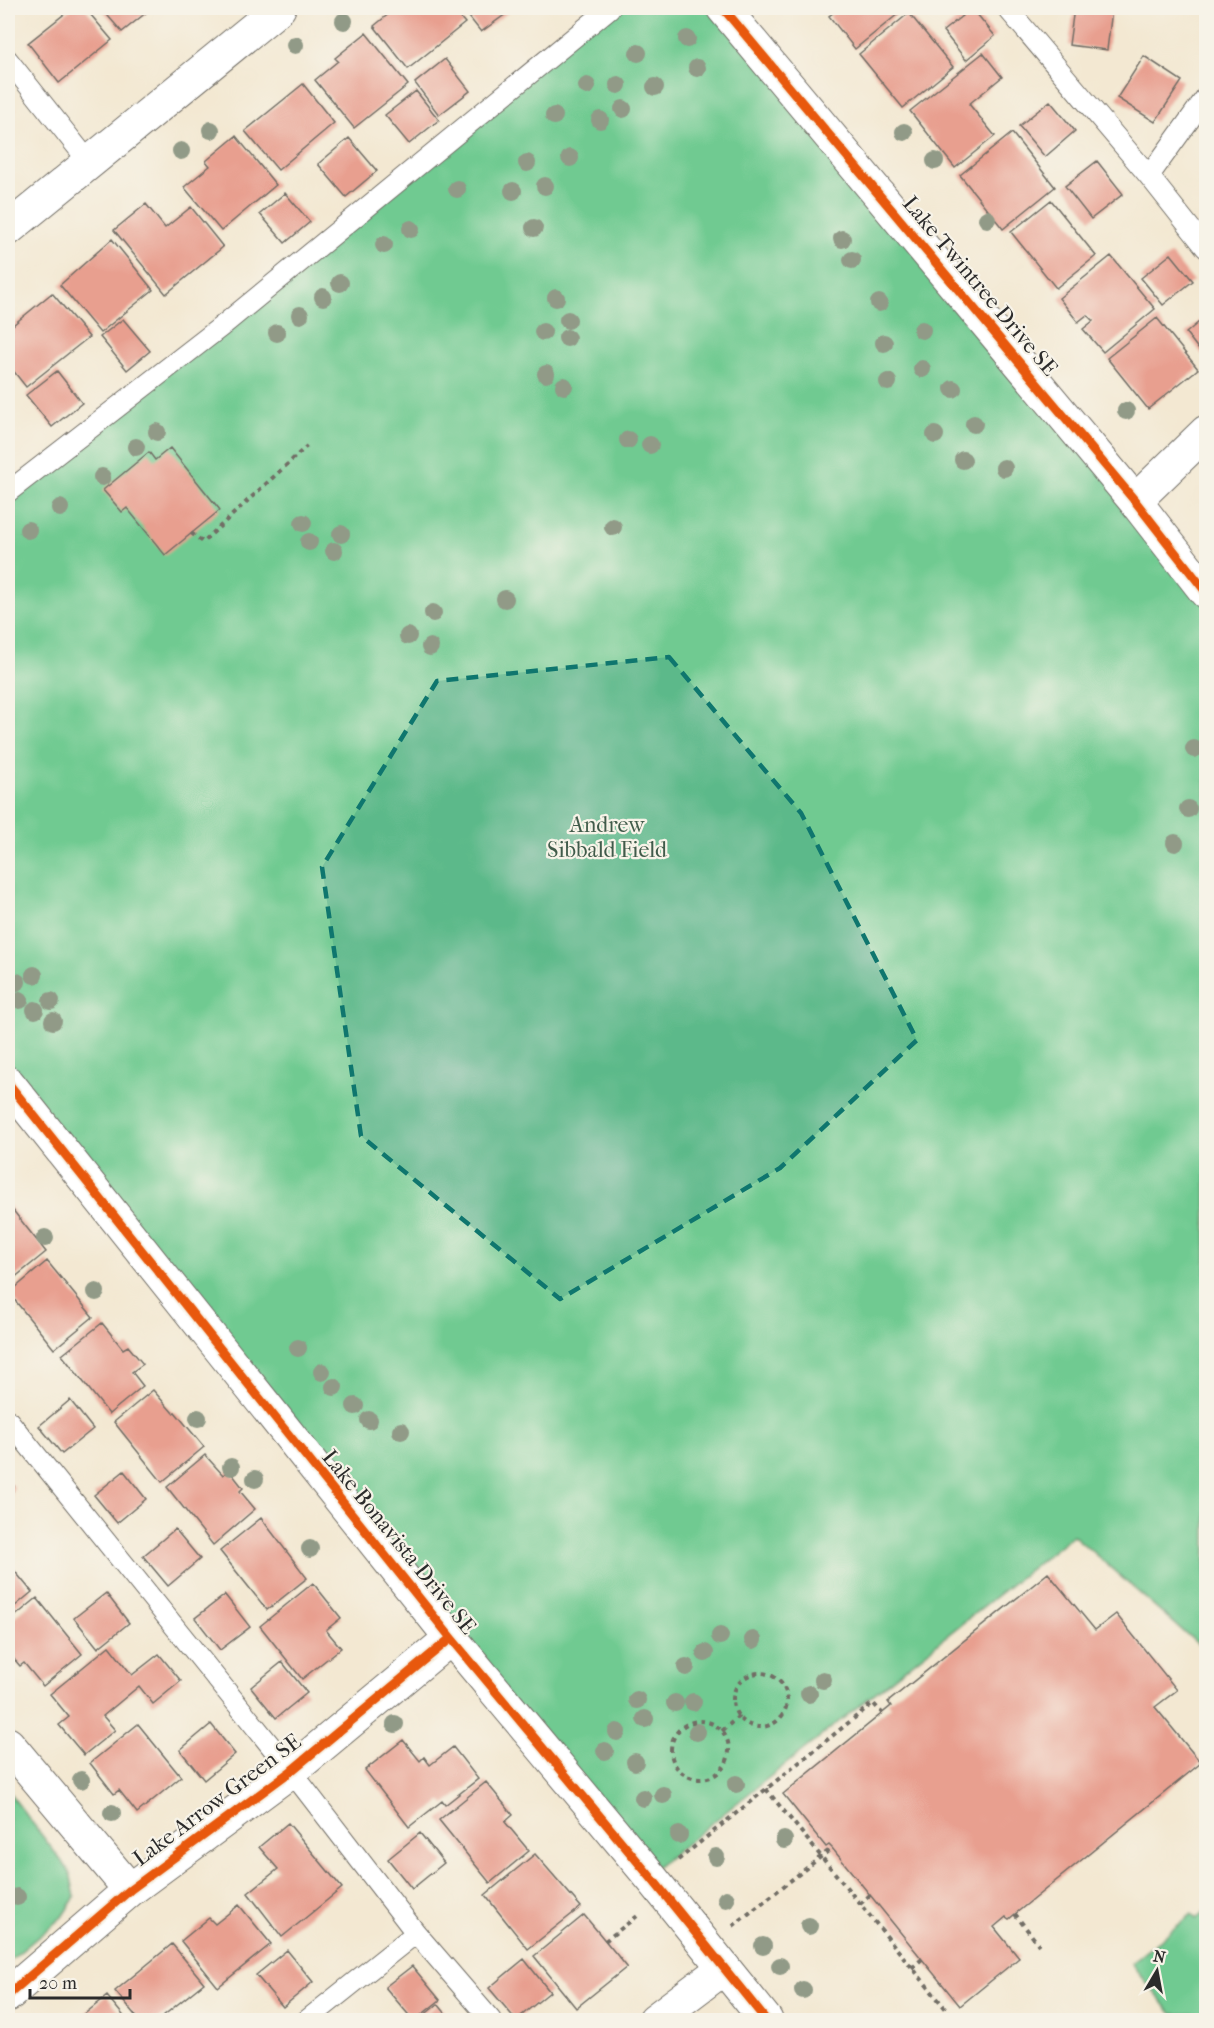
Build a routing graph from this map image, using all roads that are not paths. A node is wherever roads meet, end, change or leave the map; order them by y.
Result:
1 (279, 8) edge
2 (610, 8) edge
3 (723, 8) edge
4 (1007, 8) edge
5 (8, 60) edge
6 (1206, 97) edge
7 (89, 162) junction
8 (1149, 176) junction
9 (8, 229) edge
10 (1206, 248) edge
11 (1206, 432) edge
12 (8, 492) edge
13 (1134, 501) junction
14 (1206, 592) edge
15 (8, 1083) edge
16 (8, 1420) edge
17 (451, 1638) junction
18 (8, 1744) edge
19 (291, 1771) junction
20 (130, 1890) junction
21 (416, 1932) junction
22 (724, 1968) junction
23 (8, 1995) edge
24 (307, 2020) edge
25 (491, 2020) edge
26 (655, 2020) edge
27 (766, 2020) edge

1 - 7 street
2 - 12 lane
3 - 13 street, Lake Twintree Drive SE
4 - 8 lane
5 - 7 lane
6 - 8 lane
7 - 9 street
8 - 10 lane
11 - 13 street
13 - 14 street, Lake Twintree Drive SE
15 - 17 street, Lake Bonavista Drive SE
16 - 19 lane
17 - 19 street, Lake Arrow Green SE
17 - 22 street, Lake Bonavista Drive SE
18 - 20 street, Lake Arrow Green SE
19 - 20 street, Lake Arrow Green SE
19 - 21 lane
20 - 23 street, Lake Arrow Green SE
21 - 24 lane
21 - 25 lane
22 - 26 street
22 - 27 street, Lake Bonavista Drive SE

